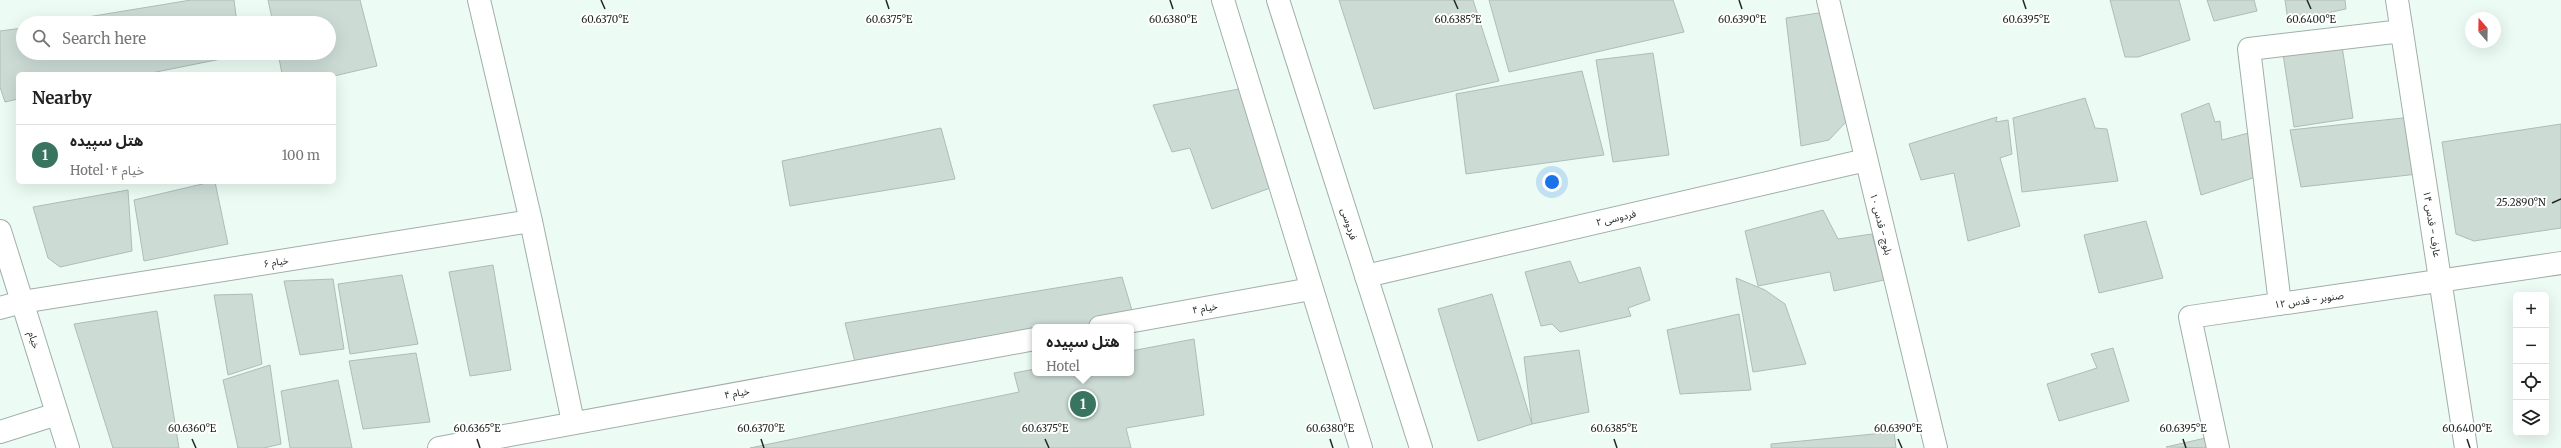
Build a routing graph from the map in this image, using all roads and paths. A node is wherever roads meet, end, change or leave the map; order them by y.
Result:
1 (479, 0) edge
2 (1223, 0) edge
3 (1278, 0) edge
4 (1828, 0) edge
5 (2397, 0) edge
6 (2402, 31) junction
7 (1866, 160) junction
8 (531, 221) junction
9 (0, 232) edge
10 (2561, 263) edge
11 (1366, 276) junction
12 (2440, 281) junction
13 (1311, 289) junction
14 (22, 302) junction
15 (2280, 304) junction
16 (0, 308) edge
17 (1117, 324) edge
18 (1032, 340) edge
19 (57, 414) junction
20 (573, 422) junction
21 (0, 432) edge
22 (68, 448) edge
23 (439, 448) edge
24 (1361, 448) edge
25 (1421, 448) edge
26 (1936, 448) edge
27 (2218, 448) edge
28 (2466, 448) edge

1 - 8 street
2 - 13 street
3 - 11 street, فردوسی
4 - 7 street, بلوچ - قدس ۱۰
5 - 6 street, عارف - قدس ۱۴
6 - 12 street, عارف - قدس ۱۴
6 - 15 street
7 - 11 street, فردوسی ۲
7 - 26 street, بلوچ - قدس ۱۰
8 - 14 street, خیام ۶
8 - 20 street
9 - 14 street, خیام
10 - 12 street, صنوبر - قدس ۱۲
11 - 25 street, فردوسی
12 - 15 street, صنوبر - قدس ۱۲
12 - 28 street, عارف - قدس ۱۴
13 - 17 street, خیام ۴
13 - 24 street
14 - 16 street, خیام ۶
14 - 19 street, خیام
15 - 27 street, صنوبر - قدس ۱۲
18 - 20 street, خیام ۴
19 - 21 street
19 - 22 street, خیام
20 - 23 street, خیام ۴

